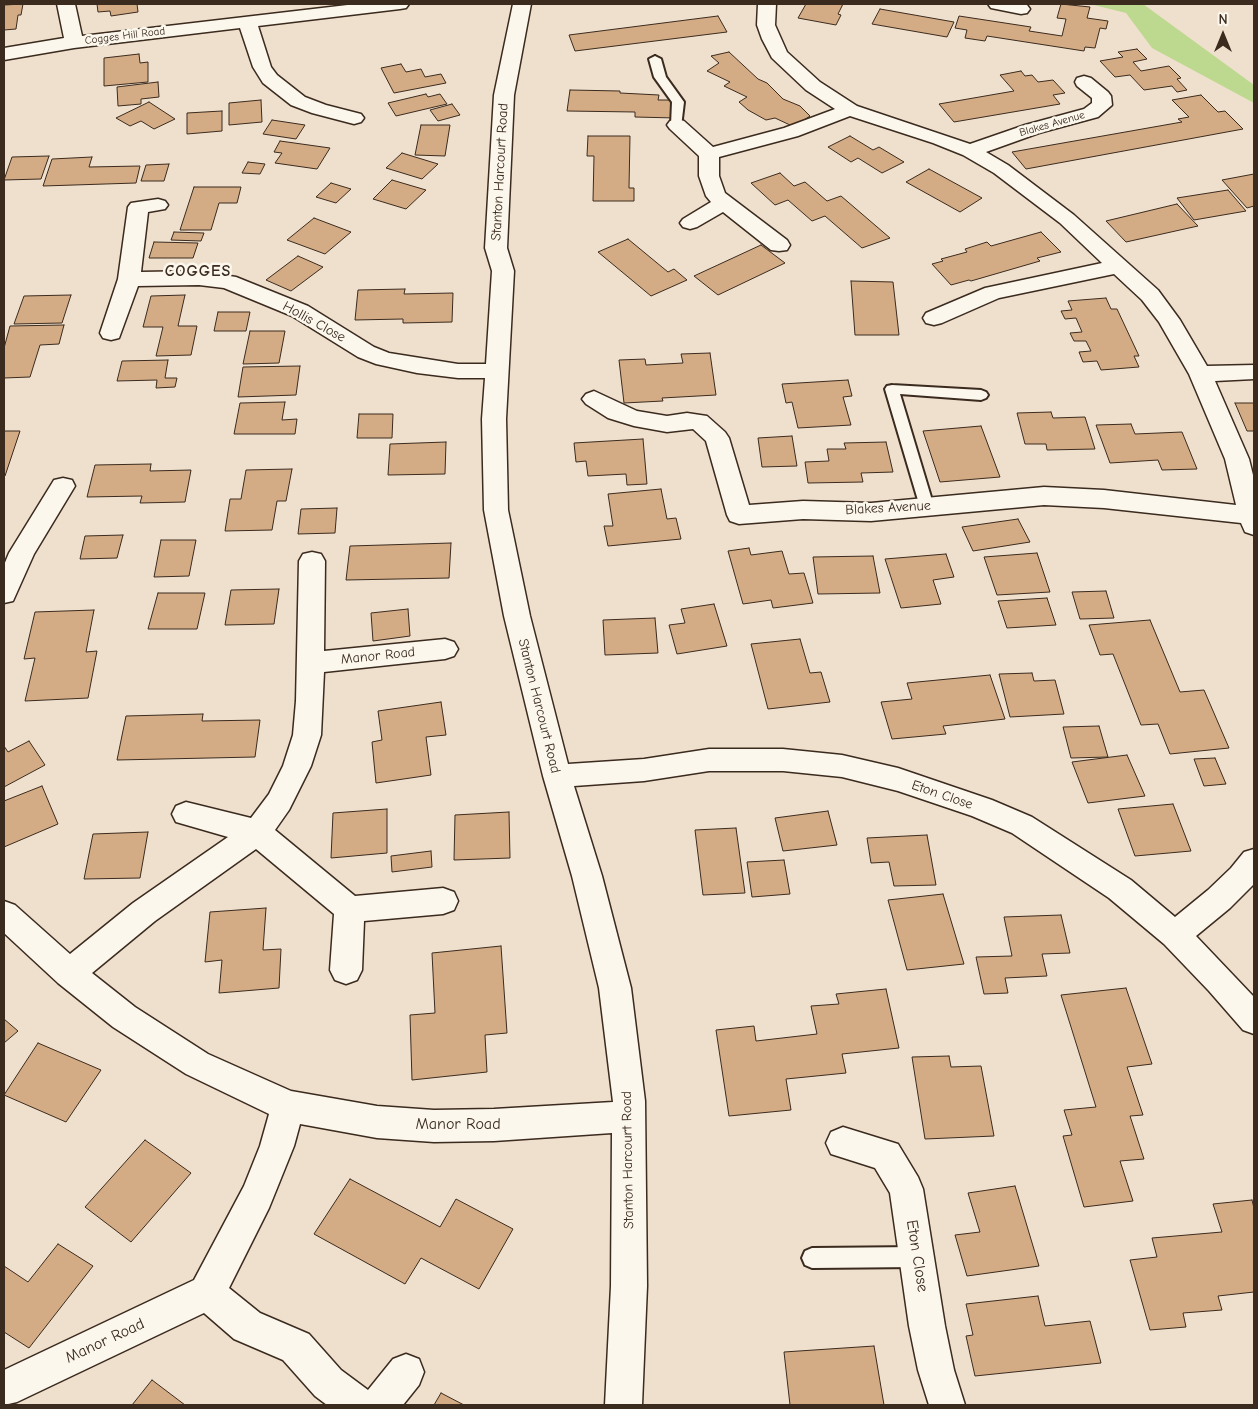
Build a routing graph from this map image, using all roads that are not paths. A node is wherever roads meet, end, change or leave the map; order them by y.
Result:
1 (66, 4) edge
2 (400, 4) edge
3 (522, 4) edge
4 (767, 4) edge
5 (997, 4) edge
6 (1021, 8) dead end
7 (247, 21) junction
8 (74, 42) junction
9 (4, 54) edge
10 (655, 59) dead end
11 (1084, 82) dead end
12 (850, 110) junction
13 (354, 118) dead end
14 (677, 125) joint
15 (970, 151) junction
16 (709, 154) junction
17 (725, 202) junction
18 (158, 205) dead end
19 (690, 224) dead end
20 (779, 245) dead end
21 (1119, 266) junction
22 (129, 279) junction
23 (934, 318) dead end
24 (111, 333) dead end
25 (497, 371) junction
26 (1254, 372) edge
27 (1200, 374) junction
28 (981, 395) dead end
29 (594, 399) dead end
30 (63, 486) dead end
31 (927, 507) junction
32 (1252, 521) edge
33 (312, 561) dead end
34 (4, 594) edge
35 (445, 649) dead end
36 (311, 663) junction
37 (557, 776) junction
38 (186, 814) dead end
39 (257, 832) junction
40 (1254, 861) edge
41 (443, 901) dead end
42 (350, 909) junction
43 (4, 914) edge
44 (1175, 935) junction
45 (346, 970) dead end
46 (69, 973) junction
47 (1254, 1020) edge
48 (288, 1106) junction
49 (629, 1116) junction
50 (843, 1143) dead end
51 (918, 1257) junction
52 (812, 1258) dead end
53 (207, 1293) junction
54 (406, 1372) dead end
55 (4, 1389) edge
56 (358, 1405) edge
57 (380, 1405) edge
58 (624, 1405) edge
59 (947, 1405) edge

1 - 8 street
2 - 7 street, Cogges Hill Road
3 - 25 street, Stanton Harcourt Road
4 - 12 street, Blakes Avenue
5 - 6 street
7 - 8 street, Cogges Hill Road
7 - 13 street
8 - 9 street, Cogges Hill Road
10 - 14 lane
11 - 15 street, Blakes Avenue
12 - 15 street, Blakes Avenue
12 - 16 street
14 - 16 street
15 - 21 street, Blakes Avenue
16 - 17 street
17 - 19 street
17 - 20 street
18 - 22 street
21 - 23 street
21 - 27 street, Blakes Avenue
22 - 24 street
22 - 25 street, Hollis Close
25 - 37 street, Stanton Harcourt Road
26 - 27 street
27 - 32 street, Blakes Avenue
28 - 31 lane
29 - 31 street, Blakes Avenue
30 - 34 street
31 - 32 street, Blakes Avenue
33 - 36 street
35 - 36 street, Manor Road
36 - 39 street
37 - 44 street, Eton Close
37 - 49 street, Stanton Harcourt Road
38 - 39 street
39 - 42 street
39 - 46 street
40 - 44 street
41 - 42 street
42 - 45 street
43 - 46 street, Manor Road
44 - 47 street, Eton Close
46 - 48 street, Manor Road
48 - 49 street, Manor Road
48 - 53 street
49 - 58 street, Stanton Harcourt Road
50 - 51 street, Eton Close
51 - 52 lane
51 - 59 street, Eton Close
53 - 55 street, Manor Road
53 - 56 street
54 - 57 street

